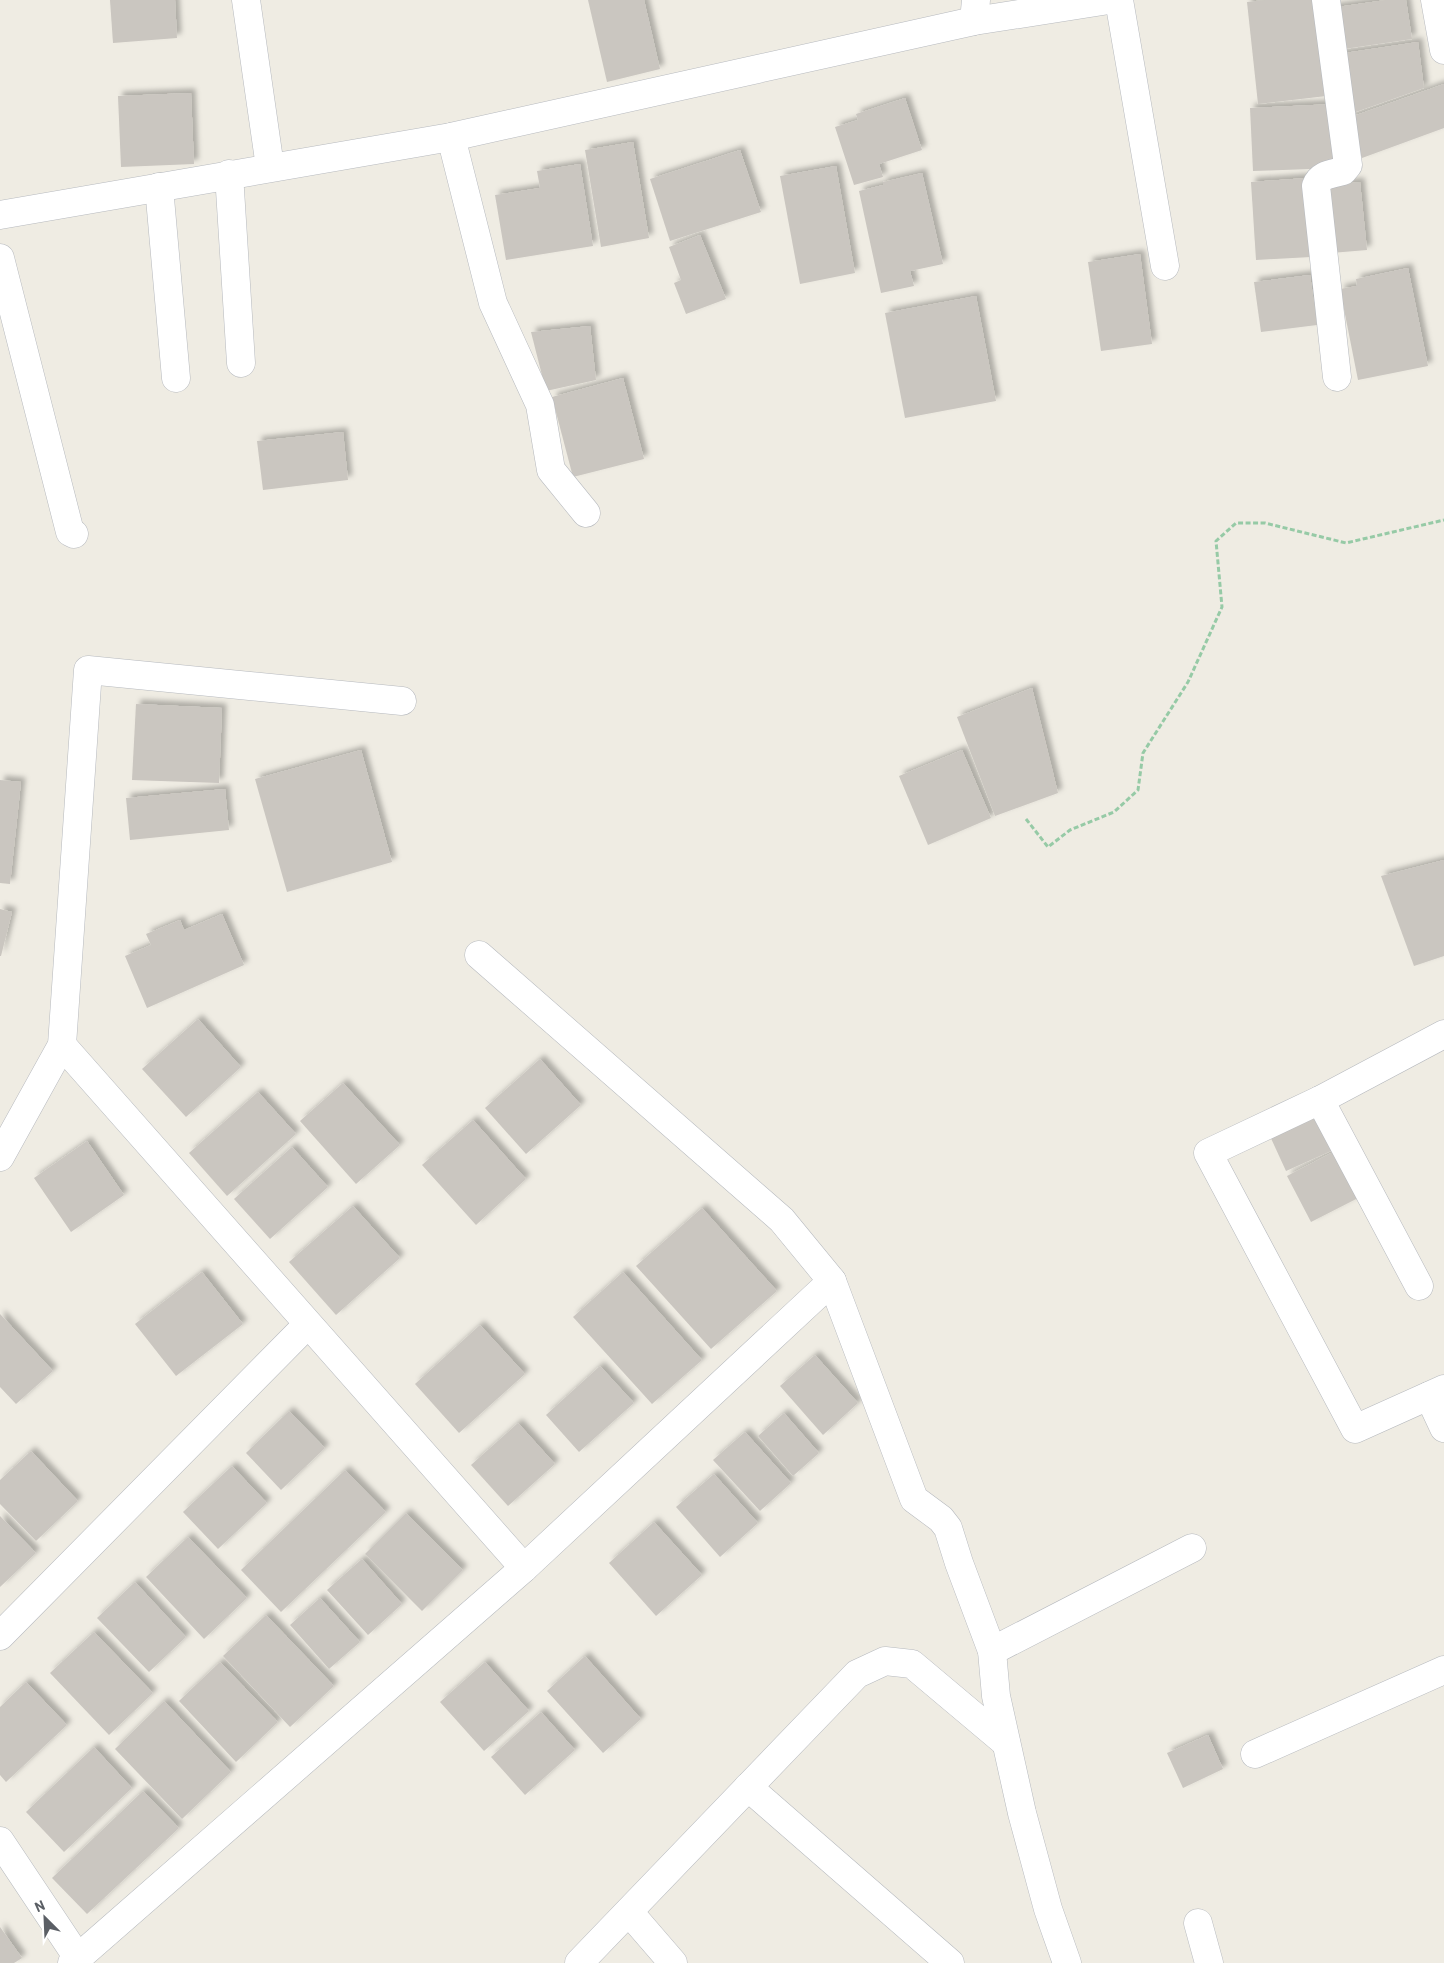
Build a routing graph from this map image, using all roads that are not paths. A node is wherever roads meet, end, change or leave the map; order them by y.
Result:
1 (246, 0) edge
2 (1109, 0) edge
3 (1119, 0) edge
4 (1326, 0) edge
5 (1435, 0) edge
6 (975, 10) edge
7 (1444, 50) edge
8 (451, 137) junction
9 (270, 167) junction
10 (229, 174) junction
11 (159, 188) junction
12 (0, 215) edge
13 (0, 258) edge
14 (1165, 266) dead end
15 (241, 363) dead end
16 (1337, 377) dead end
17 (176, 378) dead end
18 (586, 513) dead end
19 (74, 534) dead end
20 (402, 701) dead end
21 (479, 955) dead end
22 (1444, 1034) edge
23 (62, 1045) junction
24 (1320, 1100) junction
25 (0, 1158) edge
26 (832, 1281) junction
27 (1418, 1286) dead end
28 (307, 1325) junction
29 (1436, 1393) edge
30 (1444, 1428) edge
31 (1192, 1548) dead end
32 (524, 1568) junction
33 (0, 1636) edge
34 (992, 1651) junction
35 (1444, 1670) edge
36 (1006, 1743) junction
37 (1255, 1754) dead end
38 (748, 1787) junction
39 (0, 1841) edge
40 (629, 1912) junction
41 (1198, 1923) dead end
42 (75, 1961) edge
43 (579, 1963) edge
44 (673, 1963) edge
45 (950, 1963) edge
46 (1067, 1963) edge
47 (1209, 1963) edge

1 - 9 street
2 - 6 street
3 - 14 street
4 - 16 street
5 - 7 street
6 - 8 street
8 - 9 street
8 - 18 street
9 - 10 street
10 - 11 street
10 - 15 street
11 - 12 street
11 - 17 street
13 - 19 street
20 - 23 street
21 - 26 street
22 - 24 street
23 - 25 street
23 - 28 street
24 - 27 street
24 - 29 street
26 - 32 street
26 - 34 street
28 - 32 street
28 - 33 street
29 - 30 street
31 - 34 street
32 - 42 street
34 - 36 street
35 - 37 street
36 - 38 street
36 - 46 street
38 - 40 street
38 - 45 street
39 - 42 street
40 - 43 street
40 - 44 street
41 - 47 street

